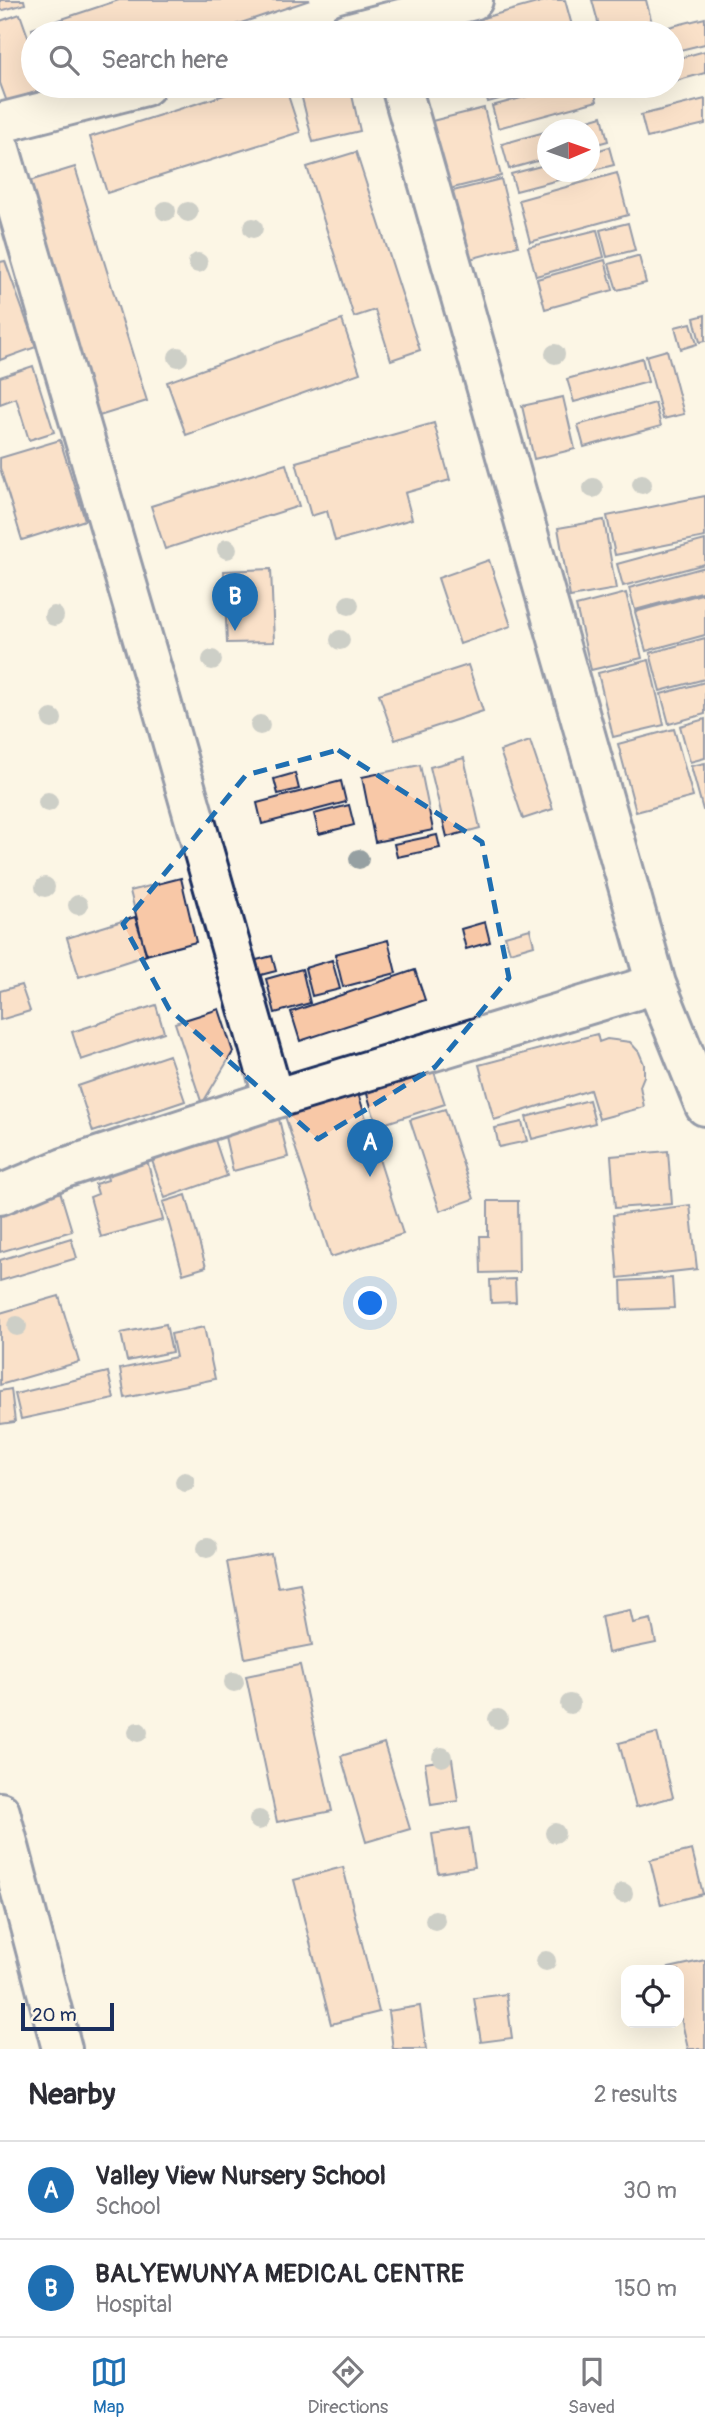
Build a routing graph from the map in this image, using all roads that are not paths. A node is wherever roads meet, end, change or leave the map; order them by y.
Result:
1 (473, 0) edge
2 (402, 21) edge
3 (98, 98) edge
4 (404, 98) edge
5 (0, 123) edge
6 (0, 149) edge
7 (656, 984) junction
8 (274, 1099) junction
9 (705, 1106) edge
10 (0, 1195) edge
11 (0, 1812) edge
12 (62, 2049) edge

1 - 2 street
3 - 5 street
4 - 7 street
6 - 8 street
7 - 8 street
7 - 9 street
8 - 10 street
11 - 12 street

